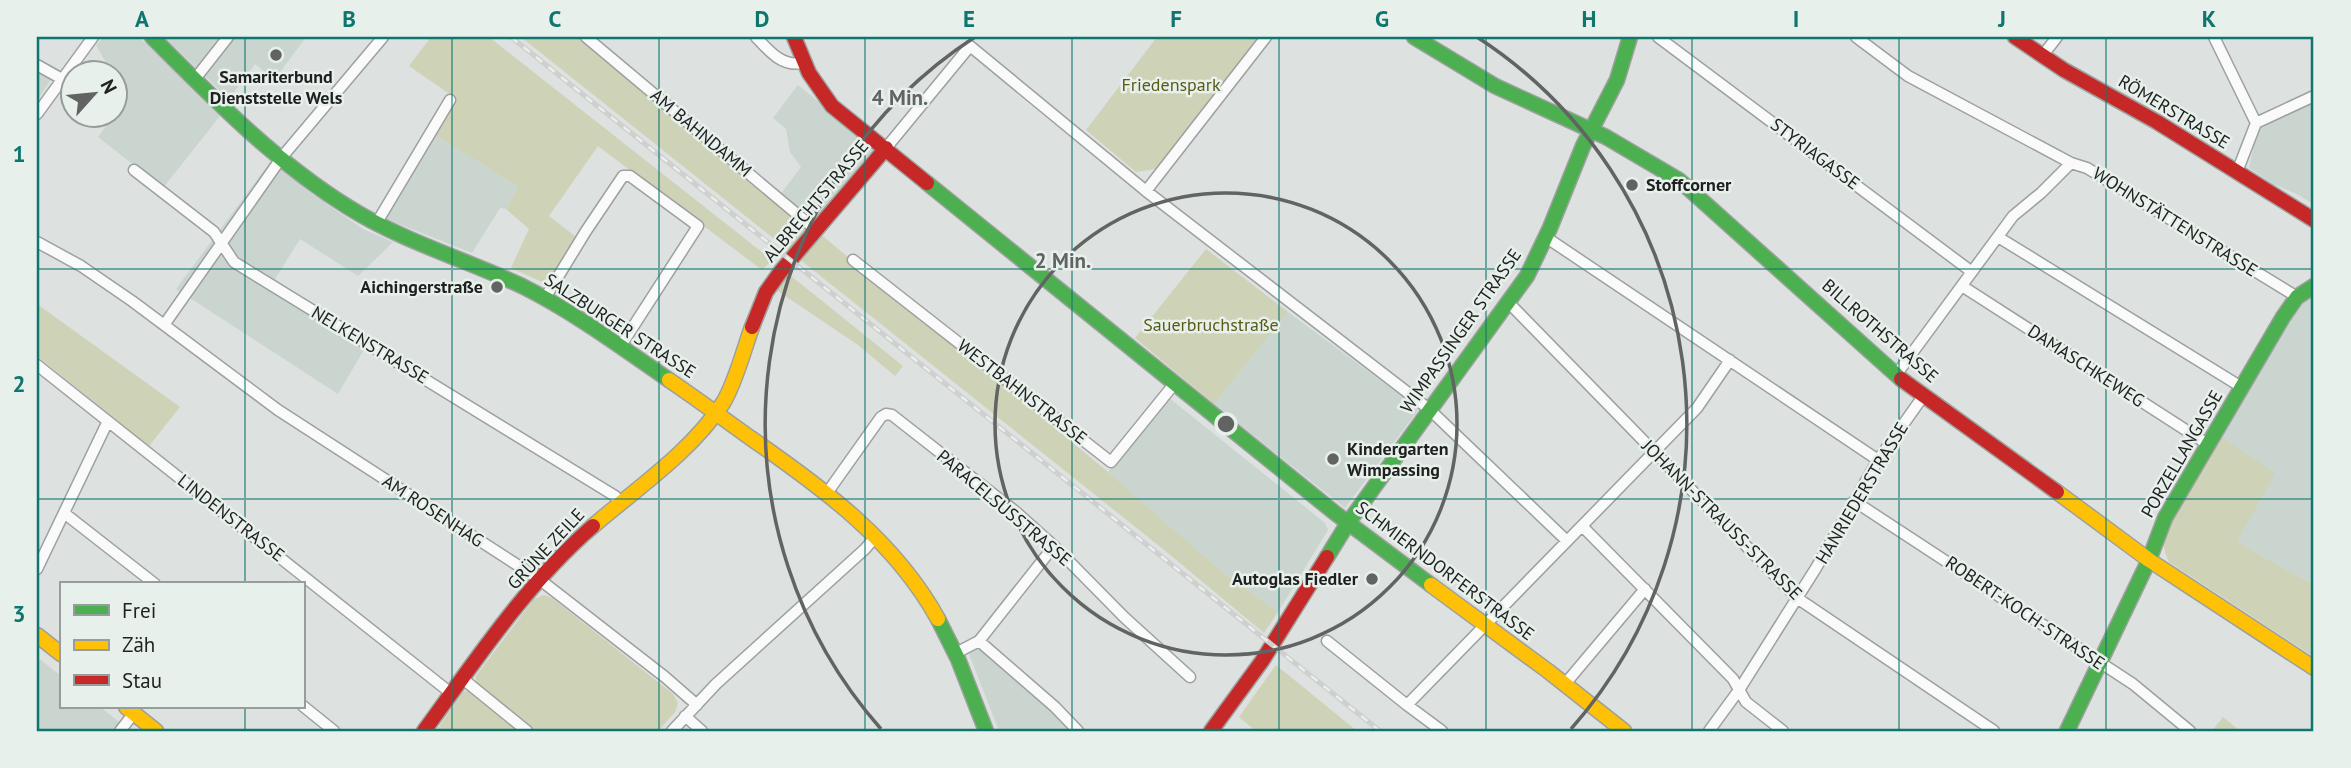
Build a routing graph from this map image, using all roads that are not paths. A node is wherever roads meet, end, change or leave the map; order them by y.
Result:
1 (93, 37) edge
2 (152, 37) edge
3 (228, 37) edge
4 (383, 37) edge
5 (586, 37) edge
6 (756, 37) edge
7 (794, 37) edge
8 (1266, 37) edge
9 (1415, 37) edge
10 (1630, 37) edge
11 (1658, 37) edge
12 (1856, 37) edge
13 (2015, 37) edge
14 (2057, 37) edge
15 (2214, 37) edge
16 (2042, 55) junction
17 (76, 60) edge
18 (802, 63) junction
19 (37, 65) edge
20 (60, 78) edge
21 (195, 79) junction
22 (60, 82) edge
23 (2314, 96) edge
24 (450, 100) dead end
25 (37, 114) edge
26 (2256, 123) junction
27 (1591, 130) junction
28 (886, 149) junction
29 (282, 157) junction
30 (2071, 163) junction
31 (134, 170) dead end
32 (2236, 172) junction
33 (1146, 191) junction
34 (2314, 220) edge
35 (376, 224) junction
36 (816, 230) junction
37 (1998, 237) junction
38 (1547, 238) junction
39 (37, 242) edge
40 (222, 244) junction
41 (853, 260) dead end
42 (1972, 272) junction
43 (1962, 286) junction
44 (2314, 286) edge
45 (2297, 297) junction
46 (545, 298) junction
47 (1509, 303) junction
48 (164, 325) junction
49 (620, 347) junction
50 (1730, 360) junction
51 (37, 367) edge
52 (1896, 375) junction
53 (1175, 383) junction
54 (2243, 388) junction
55 (1924, 395) junction
56 (1429, 409) junction
57 (716, 413) junction
58 (108, 421) junction
59 (2209, 445) junction
60 (1654, 452) junction
61 (1878, 460) junction
62 (827, 493) junction
63 (1854, 501) junction
64 (620, 502) junction
65 (64, 513) junction
66 (1348, 523) junction
67 (1582, 526) junction
68 (876, 536) junction
69 (1567, 541) junction
70 (1054, 546) junction
71 (2149, 560) junction
72 (37, 569) edge
73 (540, 579) junction
74 (152, 582) edge
75 (1644, 589) junction
76 (1797, 598) junction
77 (1486, 625) junction
78 (37, 635) edge
79 (979, 641) junction
80 (1327, 641) dead end
81 (60, 653) edge
82 (956, 653) junction
83 (2101, 663) junction
84 (2314, 668) edge
85 (1189, 677) dead end
86 (463, 679) junction
87 (1564, 684) junction
88 (1739, 690) junction
89 (452, 694) junction
90 (696, 705) junction
91 (1407, 705) junction
92 (304, 707) edge
93 (130, 710) edge
94 (685, 716) junction
95 (120, 731) edge
96 (156, 731) edge
97 (334, 731) edge
98 (424, 731) edge
99 (527, 731) edge
100 (672, 731) edge
101 (702, 731) edge
102 (986, 731) edge
103 (1078, 731) edge
104 (1211, 731) edge
105 (1442, 731) edge
106 (1624, 731) edge
107 (1709, 731) edge
108 (1783, 731) edge
109 (1994, 731) edge
110 (2067, 731) edge
111 (2190, 731) edge

1 - 17 street
2 - 21 street, SALZBURGER STRASSE
3 - 21 street
4 - 29 street
5 - 36 street, AM BAHNDAMM
6 - 18 street
7 - 18 street, ALBRECHTSTRASSE
8 - 33 street
9 - 27 street, BILLROTHSTRASSE
10 - 27 street, WIMPASSINGER STRASSE
11 - 42 street, STYRIAGASSE
12 - 30 street
13 - 16 street, RÖMERSTRASSE
14 - 16 street
15 - 26 street
16 - 32 street, RÖMERSTRASSE
18 - 28 street, ALBRECHTSTRASSE
19 - 20 street
21 - 29 street, SALZBURGER STRASSE
22 - 25 street
23 - 26 street
24 - 35 street
26 - 32 street
27 - 38 street, WIMPASSINGER STRASSE
27 - 52 street, BILLROTHSTRASSE
28 - 33 street
28 - 36 street, ALBRECHTSTRASSE
28 - 53 street, SCHMIERNDORFERSTRASSE
29 - 35 street, SALZBURGER STRASSE
29 - 40 street
30 - 37 street, WOHNSTÄTTENSTRASSE
30 - 45 street, WOHNSTÄTTENSTRASSE
31 - 40 street, NELKENSTRASSE
32 - 34 street, RÖMERSTRASSE
33 - 56 street
35 - 46 street, SALZBURGER STRASSE
36 - 57 street, ALBRECHTSTRASSE
37 - 42 street, WOHNSTÄTTENSTRASSE
37 - 54 street
38 - 47 street, WIMPASSINGER STRASSE
38 - 50 street
39 - 48 street, AM ROSENHAG
40 - 48 street
40 - 64 street, NELKENSTRASSE
41 - 53 street, WESTBAHNSTRASSE
42 - 43 street, WOHNSTÄTTENSTRASSE
43 - 52 street, WOHNSTÄTTENSTRASSE
43 - 59 street, DAMASCHKEWEG
44 - 45 street, PORZELLANGASSE
45 - 54 street, PORZELLANGASSE
46 - 49 street, SALZBURGER STRASSE
46 - 49 street
47 - 56 street, WIMPASSINGER STRASSE
47 - 60 street, JOHANN-STRAUSS-STRASSE
48 - 73 street, AM ROSENHAG
49 - 57 street, SALZBURGER STRASSE
50 - 60 street
50 - 61 street
51 - 58 street, LINDENSTRASSE
52 - 55 street, BILLROTHSTRASSE
53 - 66 street, SCHMIERNDORFERSTRASSE
54 - 59 street, PORZELLANGASSE
55 - 61 street, HANRIEDERSTRASSE
55 - 71 street, BILLROTHSTRASSE
56 - 66 street, WIMPASSINGER STRASSE
56 - 69 street
57 - 62 street, SALZBURGER STRASSE
57 - 64 street, GRÜNE ZEILE
58 - 65 street
58 - 89 street, LINDENSTRASSE
59 - 71 street, PORZELLANGASSE
60 - 67 street
60 - 76 street, JOHANN-STRAUSS-STRASSE
61 - 63 street, HANRIEDERSTRASSE
62 - 68 street, SALZBURGER STRASSE
62 - 70 street, PARACELSUSSTRASSE
63 - 76 street, HANRIEDERSTRASSE
63 - 83 street, ROBERT-KOCH-STRASSE
64 - 73 street, GRÜNE ZEILE
65 - 72 street
65 - 74 street
66 - 77 street, SCHMIERNDORFERSTRASSE
66 - 104 street, WIMPASSINGER STRASSE
67 - 69 street
67 - 75 street
68 - 82 street, SALZBURGER STRASSE
68 - 90 street
69 - 77 street
70 - 79 street
70 - 85 street, PARACELSUSSTRASSE
71 - 83 street, PORZELLANGASSE
71 - 84 street, BILLROTHSTRASSE
73 - 86 street, GRÜNE ZEILE
73 - 90 street, AM ROSENHAG
75 - 87 street
75 - 88 street
76 - 88 street, HANRIEDERSTRASSE
76 - 109 street, JOHANN-STRAUSS-STRASSE
77 - 87 street, SCHMIERNDORFERSTRASSE
77 - 91 street
78 - 81 street
79 - 82 street
79 - 103 street
80 - 91 street
82 - 102 street, SALZBURGER STRASSE
83 - 110 street, PORZELLANGASSE
83 - 111 street, ROBERT-KOCH-STRASSE
86 - 89 street, GRÜNE ZEILE
86 - 99 street
87 - 106 street, SCHMIERNDORFERSTRASSE
88 - 107 street, HANRIEDERSTRASSE
88 - 108 street
89 - 98 street, GRÜNE ZEILE
90 - 94 street
91 - 105 street
92 - 97 street
93 - 95 street
93 - 96 street
94 - 100 street
94 - 101 street

